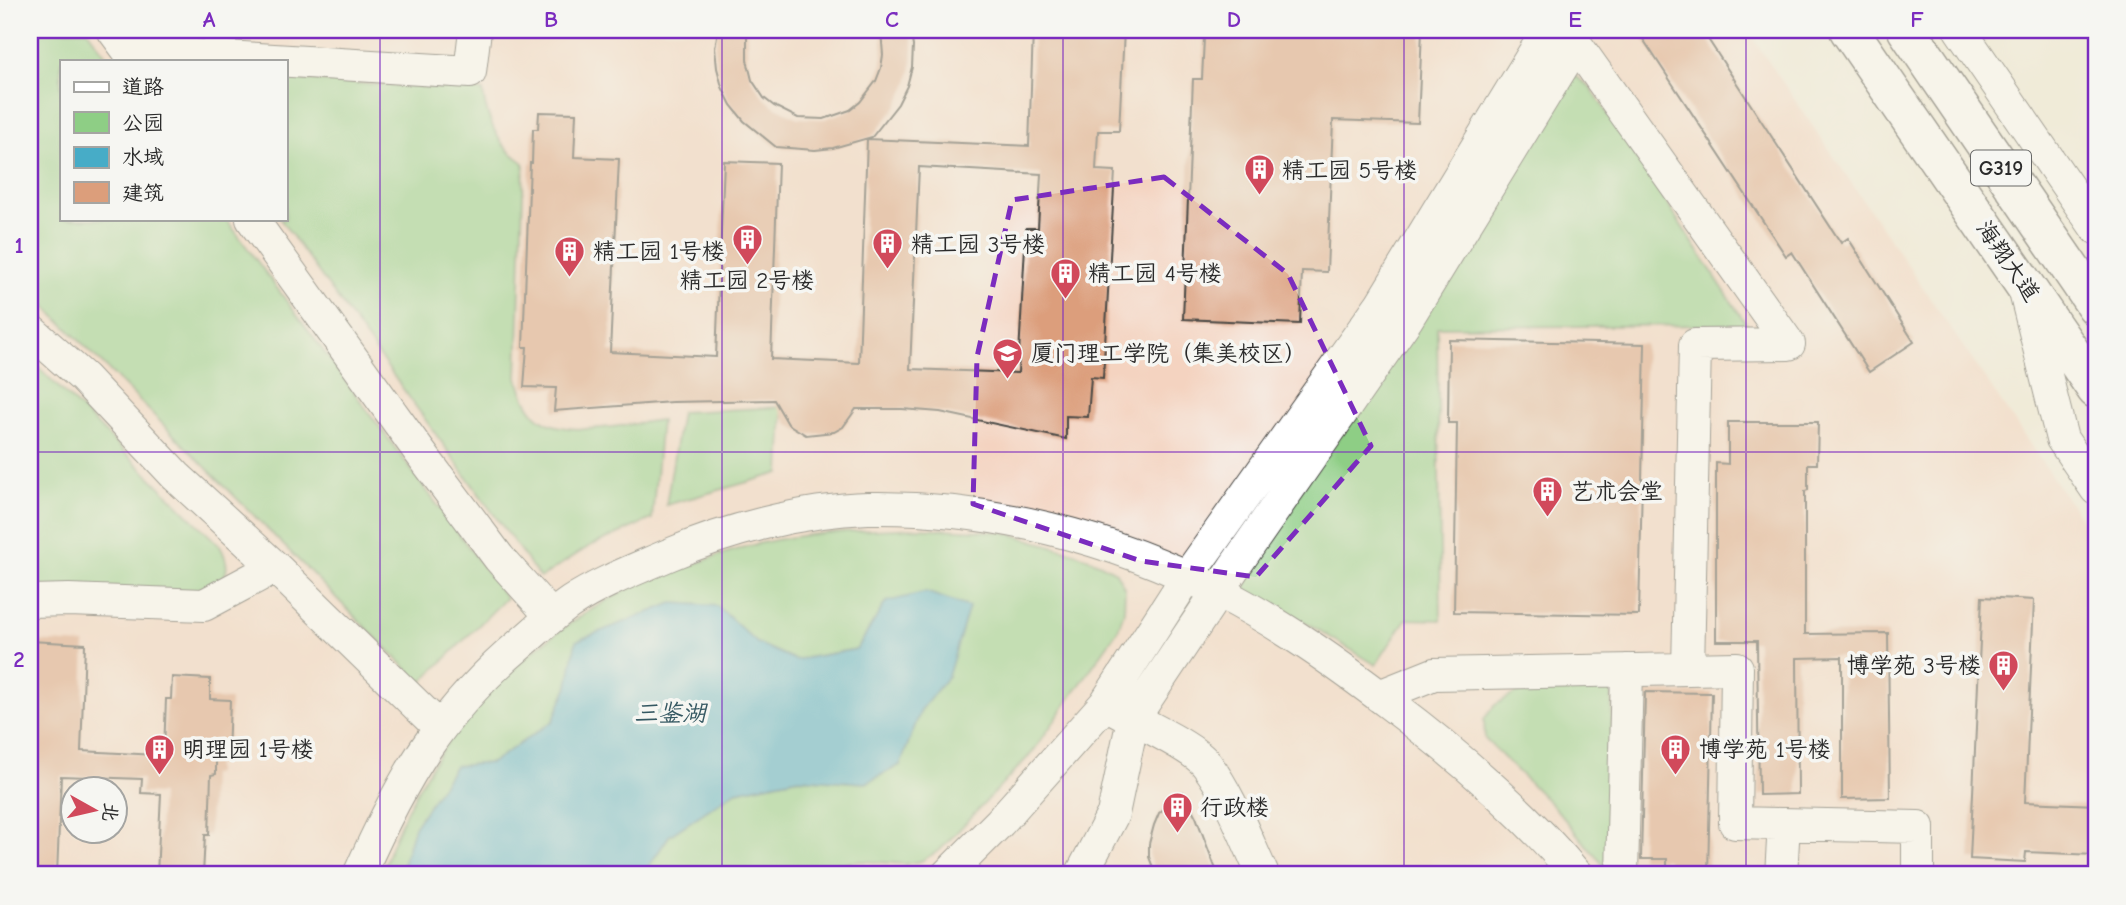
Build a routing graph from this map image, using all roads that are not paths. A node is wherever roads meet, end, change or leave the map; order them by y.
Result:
1 (475, 30) edge
2 (1548, 30) edge
3 (1849, 30) edge
4 (1906, 30) edge
5 (1960, 30) edge
6 (1571, 37) edge
7 (126, 47) edge
8 (253, 220) edge
9 (2096, 228) edge
10 (2022, 281) junction
11 (2096, 306) edge
12 (30, 330) edge
13 (2096, 388) edge
14 (2096, 489) edge
15 (275, 567) junction
16 (1187, 577) junction
17 (1218, 592) junction
18 (30, 601) edge
19 (552, 617) junction
20 (1688, 669) junction
21 (1627, 670) junction
22 (1379, 696) junction
23 (1104, 704) junction
24 (1133, 719) junction
25 (439, 727) junction
26 (1784, 824) junction
27 (359, 875) edge
28 (947, 875) edge
29 (1082, 875) edge
30 (1263, 875) edge
31 (1577, 875) edge
32 (1622, 875) edge
33 (1781, 875) edge
34 (1918, 875) edge

1 - 7 street
2 - 16 street
3 - 10 highway, 海翔大道 / G319
4 - 11 highway, 海翔大道 / G319
5 - 9 street
6 - 17 street
6 - 20 street
8 - 19 street
10 - 13 highway, 海翔大道 / G319
10 - 14 street
12 - 15 street
15 - 18 street
15 - 25 street
16 - 17 street
16 - 19 street
16 - 23 street
17 - 22 street
17 - 24 street
19 - 25 street
20 - 21 street
20 - 26 street
21 - 22 street
21 - 32 street
22 - 31 street
23 - 24 street
23 - 28 street
24 - 29 street
24 - 30 street
25 - 27 street
26 - 33 street
26 - 34 street

